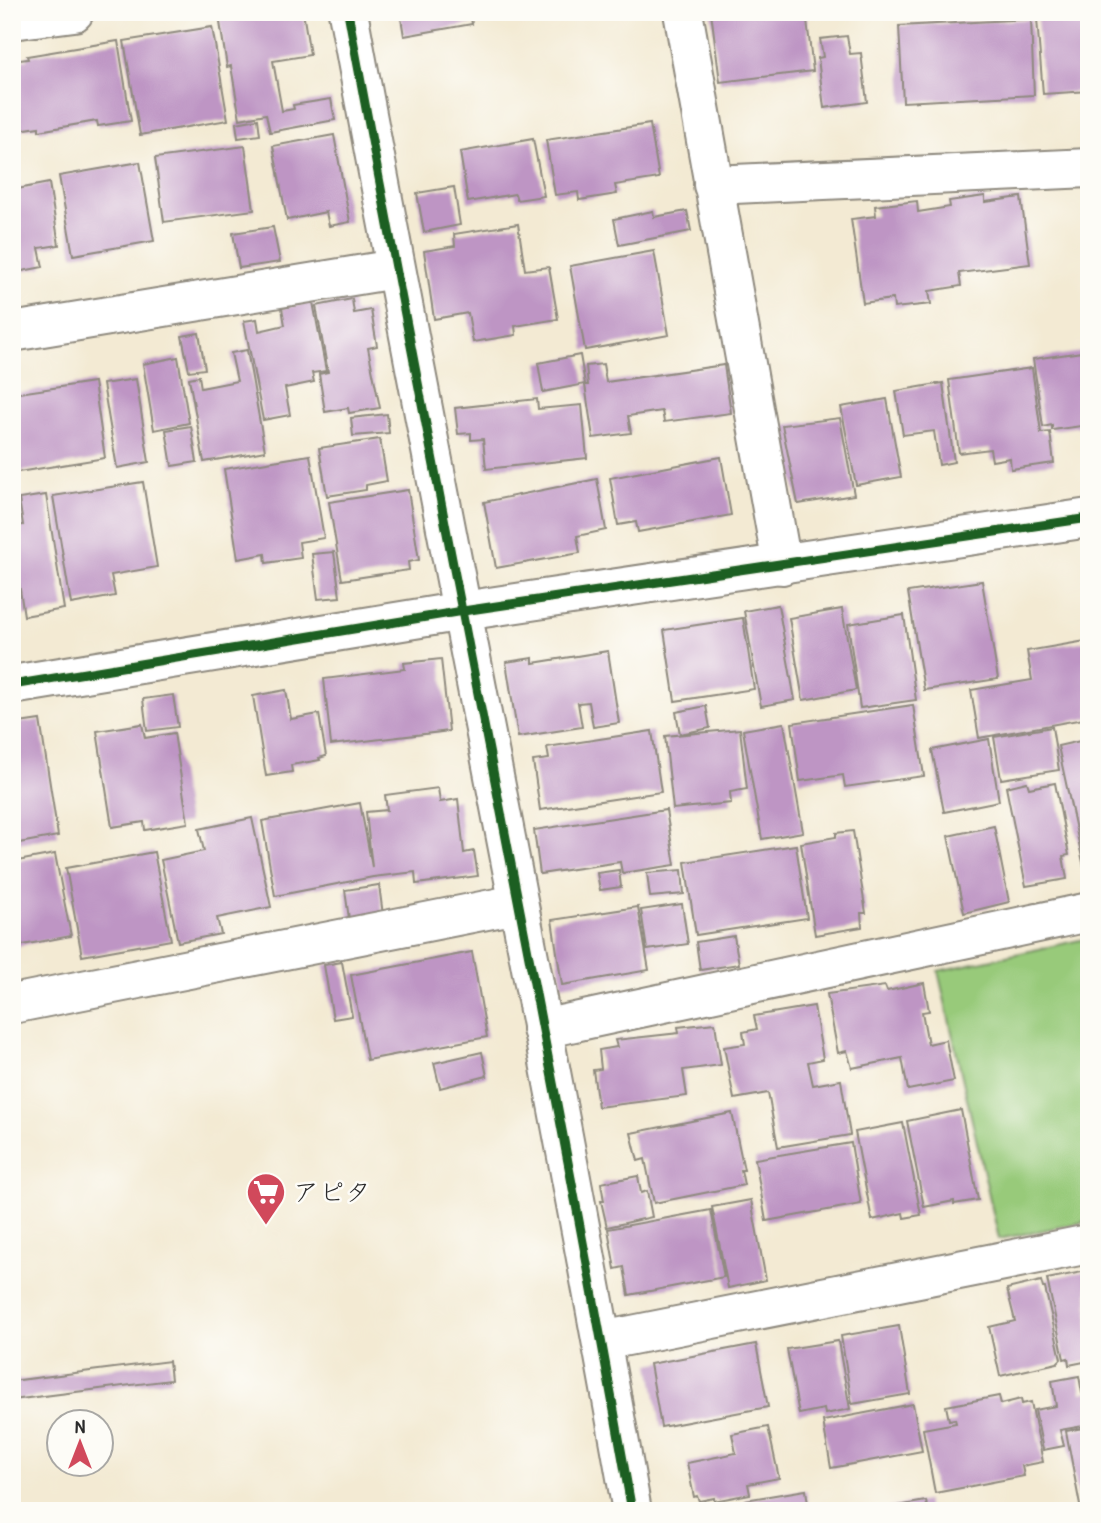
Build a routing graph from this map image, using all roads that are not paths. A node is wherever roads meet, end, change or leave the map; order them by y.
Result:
1 (348, 12) edge
2 (683, 12) edge
3 (1089, 167) edge
4 (713, 185) junction
5 (395, 269) junction
6 (12, 332) edge
7 (1089, 518) edge
8 (782, 565) junction
9 (463, 611) junction
10 (12, 685) edge
11 (517, 904) junction
12 (1089, 912) edge
13 (12, 1004) edge
14 (542, 1029) junction
15 (1089, 1244) edge
16 (602, 1342) junction
17 (632, 1511) edge

1 - 5 street
2 - 4 street
3 - 4 street
4 - 8 street
5 - 6 street
5 - 9 street
7 - 8 street
8 - 9 street
9 - 10 street
9 - 11 street
11 - 13 street
11 - 14 street
12 - 14 street
14 - 16 street
15 - 16 street
16 - 17 street

